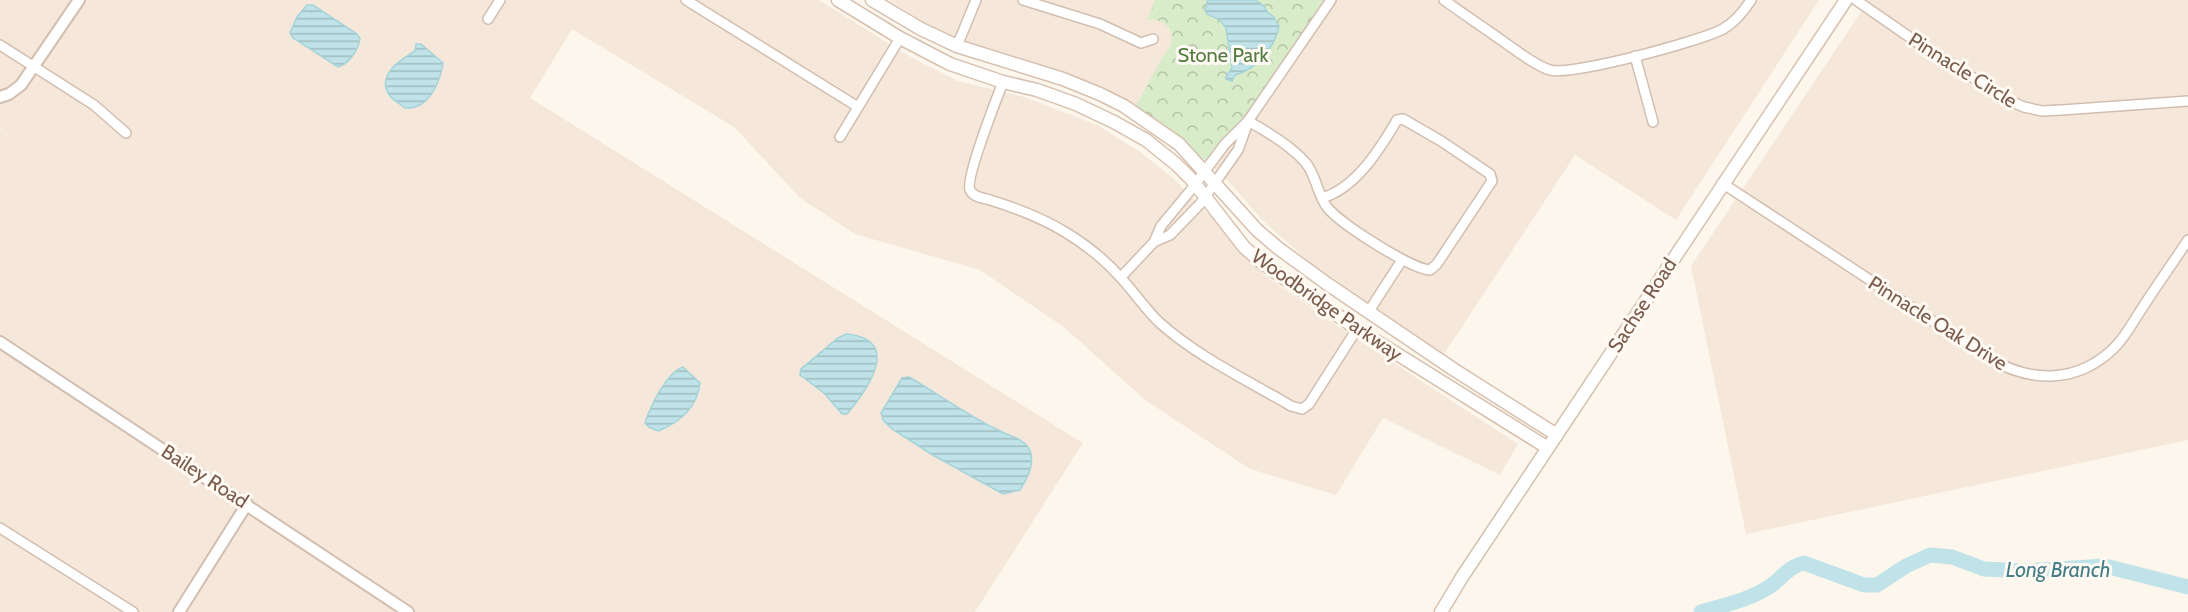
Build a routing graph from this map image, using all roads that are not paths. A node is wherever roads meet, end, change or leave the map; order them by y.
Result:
1 (79, 0) edge
2 (500, 0) edge
3 (687, 0) edge
4 (838, 0) edge
5 (872, 0) edge
6 (976, 0) edge
7 (1023, 0) edge
8 (1331, 0) edge
9 (1444, 0) edge
10 (1751, 0) edge
11 (1846, 0) edge
12 (1856, 0) edge
13 (703, 4) edge
14 (488, 19) dead end
15 (900, 38) junction
16 (1153, 39) dead end
17 (0, 45) edge
18 (957, 46) junction
19 (1635, 56) junction
20 (35, 66) junction
21 (1003, 82) junction
22 (0, 97) edge
23 (2188, 101) edge
24 (858, 107) junction
25 (1248, 121) junction
26 (1653, 122) dead end
27 (126, 133) dead end
28 (840, 137) dead end
29 (1205, 171) junction
30 (1215, 183) junction
31 (1722, 183) junction
32 (1196, 184) junction
33 (1206, 197) junction
34 (1322, 198) junction
35 (2188, 240) edge
36 (1154, 242) junction
37 (1402, 260) junction
38 (1121, 277) junction
39 (1369, 311) junction
40 (1357, 329) junction
41 (0, 342) edge
42 (1557, 435) junction
43 (1548, 448) junction
44 (248, 504) junction
45 (0, 528) edge
46 (134, 612) edge
47 (179, 612) edge
48 (408, 612) edge
49 (1441, 612) edge

1 - 20 street
2 - 14 street
3 - 13 street
4 - 15 main road, Woodbridge Parkway
5 - 18 main road, Woodbridge Parkway
6 - 18 street
7 - 16 street
8 - 25 street
9 - 19 street
10 - 19 street
11 - 31 main road, Sachse Road
12 - 23 street, Pinnacle Circle
13 - 24 street
15 - 21 main road, Woodbridge Parkway
15 - 24 street
17 - 20 street
18 - 29 main road, Woodbridge Parkway
19 - 26 street
20 - 22 street
20 - 27 street
21 - 32 main road, Woodbridge Parkway
21 - 38 street
24 - 28 street
25 - 29 street
25 - 30 street
25 - 34 street
29 - 30 main road, Woodbridge Parkway
29 - 32 street
30 - 33 street
30 - 39 main road, Woodbridge Parkway
31 - 35 street, Pinnacle Oak Drive
31 - 42 main road, Sachse Road
32 - 33 main road, Woodbridge Parkway
32 - 36 street
33 - 36 street
33 - 40 main road, Woodbridge Parkway
34 - 37 street
34 - 37 street
36 - 38 street
37 - 39 street
38 - 40 street
39 - 42 main road, Woodbridge Parkway
40 - 43 main road, Woodbridge Parkway
41 - 44 street, Bailey Road
42 - 43 main road, Sachse Road
43 - 49 main road, Sachse Road
44 - 47 street
44 - 48 street, Bailey Road
45 - 46 street

